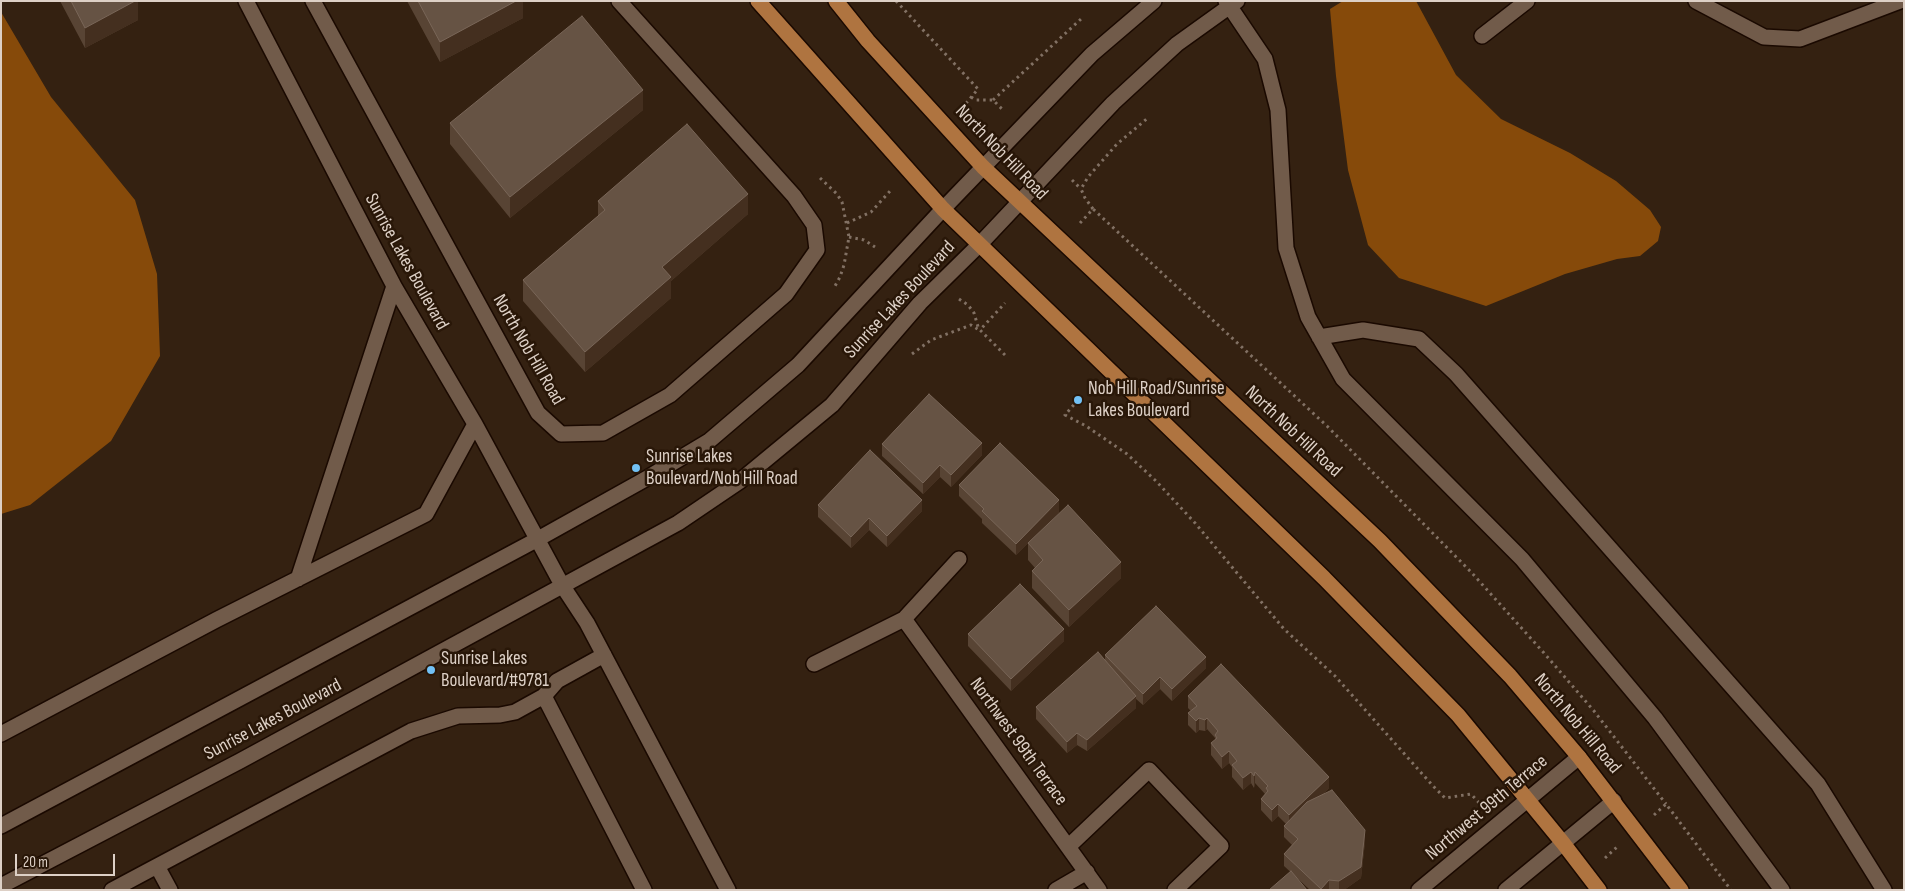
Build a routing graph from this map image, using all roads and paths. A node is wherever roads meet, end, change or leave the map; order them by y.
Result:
1 (246, 1) edge
2 (313, 1) edge
3 (620, 1) edge
4 (758, 1) edge
5 (836, 1) edge
6 (896, 1) edge
7 (1154, 1) edge
8 (1527, 1) edge
9 (1696, 1) edge
10 (1900, 1) edge
11 (1231, 3) edge
12 (1081, 19) dead end
13 (1482, 36) dead end
14 (978, 89) dead end
15 (993, 100) dead end
16 (1149, 116) dead end
17 (983, 167) junction
18 (1019, 202) junction
19 (943, 209) junction
20 (1093, 209) dead end
21 (980, 244) junction
22 (394, 286) junction
23 (980, 330) dead end
24 (1319, 337) junction
25 (908, 359) dead end
26 (1078, 400) dead end
27 (475, 424) junction
28 (538, 539) junction
29 (959, 559) dead end
30 (298, 579) junction
31 (562, 585) junction
32 (904, 619) junction
33 (604, 655) junction
34 (814, 664) dead end
35 (544, 696) junction
36 (1, 734) edge
37 (1579, 757) junction
38 (1528, 800) junction
39 (1614, 801) junction
40 (1500, 823) junction
41 (1, 826) edge
42 (1563, 843) junction
43 (1069, 846) junction
44 (157, 866) junction
45 (1087, 872) junction
46 (1, 886) edge
47 (112, 890) edge
48 (170, 890) edge
49 (644, 890) edge
50 (728, 890) edge
51 (1056, 890) edge
52 (1099, 890) edge
53 (1175, 890) edge
54 (1420, 890) edge
55 (1506, 890) edge
56 (1599, 890) edge
57 (1681, 890) edge
58 (1782, 890) edge
59 (1884, 890) edge

1 - 22 street, Sunrise Lakes Boulevard
2 - 3 street, North Nob Hill Road
4 - 19 main road
5 - 17 main road, North Nob Hill Road
6 - 14 path
7 - 17 street, Sunrise Lakes Boulevard
8 - 13 street
9 - 10 street
11 - 18 street, Sunrise Lakes Boulevard
11 - 24 street
12 - 15 path
16 - 20 path
17 - 18 main road, North Nob Hill Road
17 - 19 street, Sunrise Lakes Boulevard
18 - 21 street, Sunrise Lakes Boulevard
18 - 37 main road, North Nob Hill Road
19 - 21 main road
19 - 28 street, Sunrise Lakes Boulevard
21 - 31 street, Sunrise Lakes Boulevard
21 - 38 main road
22 - 27 street, Sunrise Lakes Boulevard
22 - 30 street
23 - 25 path
24 - 58 street
24 - 59 street
26 - 40 path
27 - 28 street, Sunrise Lakes Boulevard
27 - 30 street
28 - 31 street, Sunrise Lakes Boulevard
28 - 41 street, Sunrise Lakes Boulevard
29 - 32 street
30 - 36 street
31 - 33 street
31 - 46 street, Sunrise Lakes Boulevard
32 - 34 street
32 - 43 street, Northwest 99th Terrace
33 - 35 street
33 - 50 street
35 - 44 street
35 - 49 street
37 - 38 street, Northwest 99th Terrace
37 - 39 main road, North Nob Hill Road
38 - 40 street, Northwest 99th Terrace
38 - 42 main road
39 - 42 street
39 - 57 main road, North Nob Hill Road
40 - 54 street, Northwest 99th Terrace
42 - 55 street
42 - 56 main road
43 - 45 street, Northwest 99th Terrace
43 - 53 street
44 - 47 street
44 - 48 street
45 - 51 street
45 - 52 street, Northwest 99th Terrace

